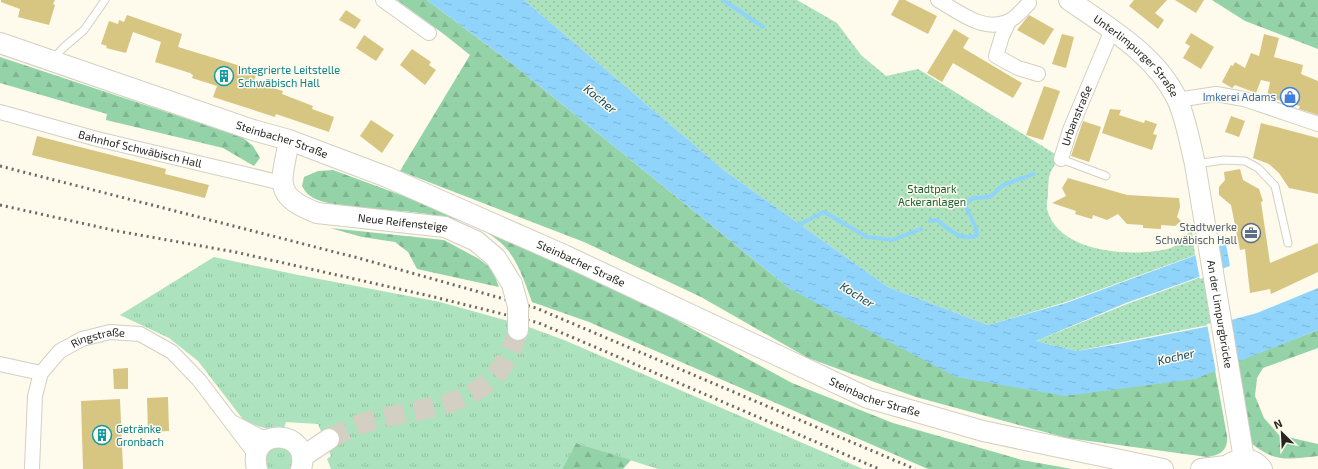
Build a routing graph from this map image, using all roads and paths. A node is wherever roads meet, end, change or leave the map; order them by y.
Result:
1 (105, 0) edge
2 (383, 0) edge
3 (938, 0) edge
4 (1069, 0) edge
5 (1029, 3) dead end
6 (957, 4) edge
7 (1009, 21) junction
8 (1112, 30) junction
9 (429, 33) dead end
10 (0, 43) edge
11 (52, 60) junction
12 (1038, 74) dead end
13 (1177, 100) junction
14 (0, 112) edge
15 (1318, 124) edge
16 (289, 140) junction
17 (1062, 159) joint
18 (1195, 164) junction
19 (1106, 176) dead end
20 (282, 183) junction
21 (1288, 243) dead end
22 (518, 330) tunnel mouth
23 (0, 364) edge
24 (41, 373) junction
25 (228, 420) junction
26 (325, 441) tunnel mouth
27 (260, 454) edge
28 (300, 457) edge
29 (1244, 459) junction
30 (1224, 468) edge
31 (32, 469) edge
32 (1164, 469) edge
33 (1201, 469) edge
34 (1262, 469) edge

1 - 11 lane
2 - 9 street
3 - 6 street
4 - 8 main road, Unterlimpurger Straße
5 - 7 street
6 - 7 street
7 - 12 street
8 - 13 main road, Unterlimpurger Straße
8 - 17 street, Urbanstraße
10 - 11 main road, Steinbacher Straße
11 - 16 main road, Steinbacher Straße
13 - 15 street, Unterlimpurger Straße
13 - 18 main road, An der Limpurgbrücke
14 - 20 street, Bahnhof Schwäbisch Hall
16 - 20 main road
16 - 32 main road, Steinbacher Straße
17 - 19 lane, Urbanstraße
18 - 21 lane
18 - 29 main road, An der Limpurgbrücke
20 - 22 main road, Neue Reifensteige, bridge
23 - 24 street
24 - 25 street, Ringstraße
24 - 31 street, Ringstraße
25 - 27 street, Ringstraße
25 - 27 street, Ringstraße
26 - 28 main road
27 - 28 main road
29 - 30 main road
29 - 34 main road
30 - 33 main road

